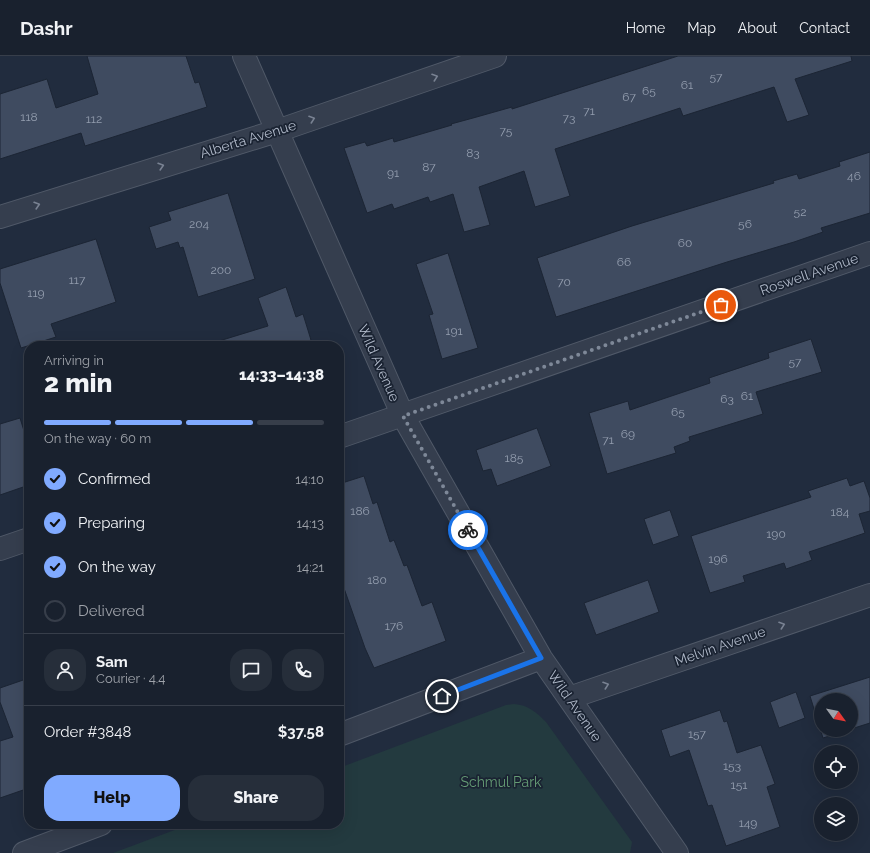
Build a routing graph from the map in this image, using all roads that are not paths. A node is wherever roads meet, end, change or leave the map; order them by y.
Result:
1 (244, 56) edge
2 (495, 56) edge
3 (277, 131) junction
4 (0, 217) edge
5 (870, 253) edge
6 (403, 416) junction
7 (344, 435) edge
8 (24, 542) edge
9 (0, 549) edge
10 (870, 595) edge
11 (541, 658) junction
12 (569, 698) junction
13 (344, 733) edge
14 (88, 829) edge
15 (24, 853) edge
16 (677, 853) edge

1 - 3 street, Wild Avenue
3 -> 2 street, Alberta Avenue
4 -> 3 street, Alberta Avenue
3 - 6 street, Wild Avenue
5 - 6 street, Roswell Avenue
6 - 7 street, Roswell Avenue
6 - 11 street, Wild Avenue
8 - 9 street
12 -> 10 street, Melvin Avenue
11 - 12 street, Wild Avenue
11 - 13 street
12 - 16 street, Wild Avenue
14 - 15 street

